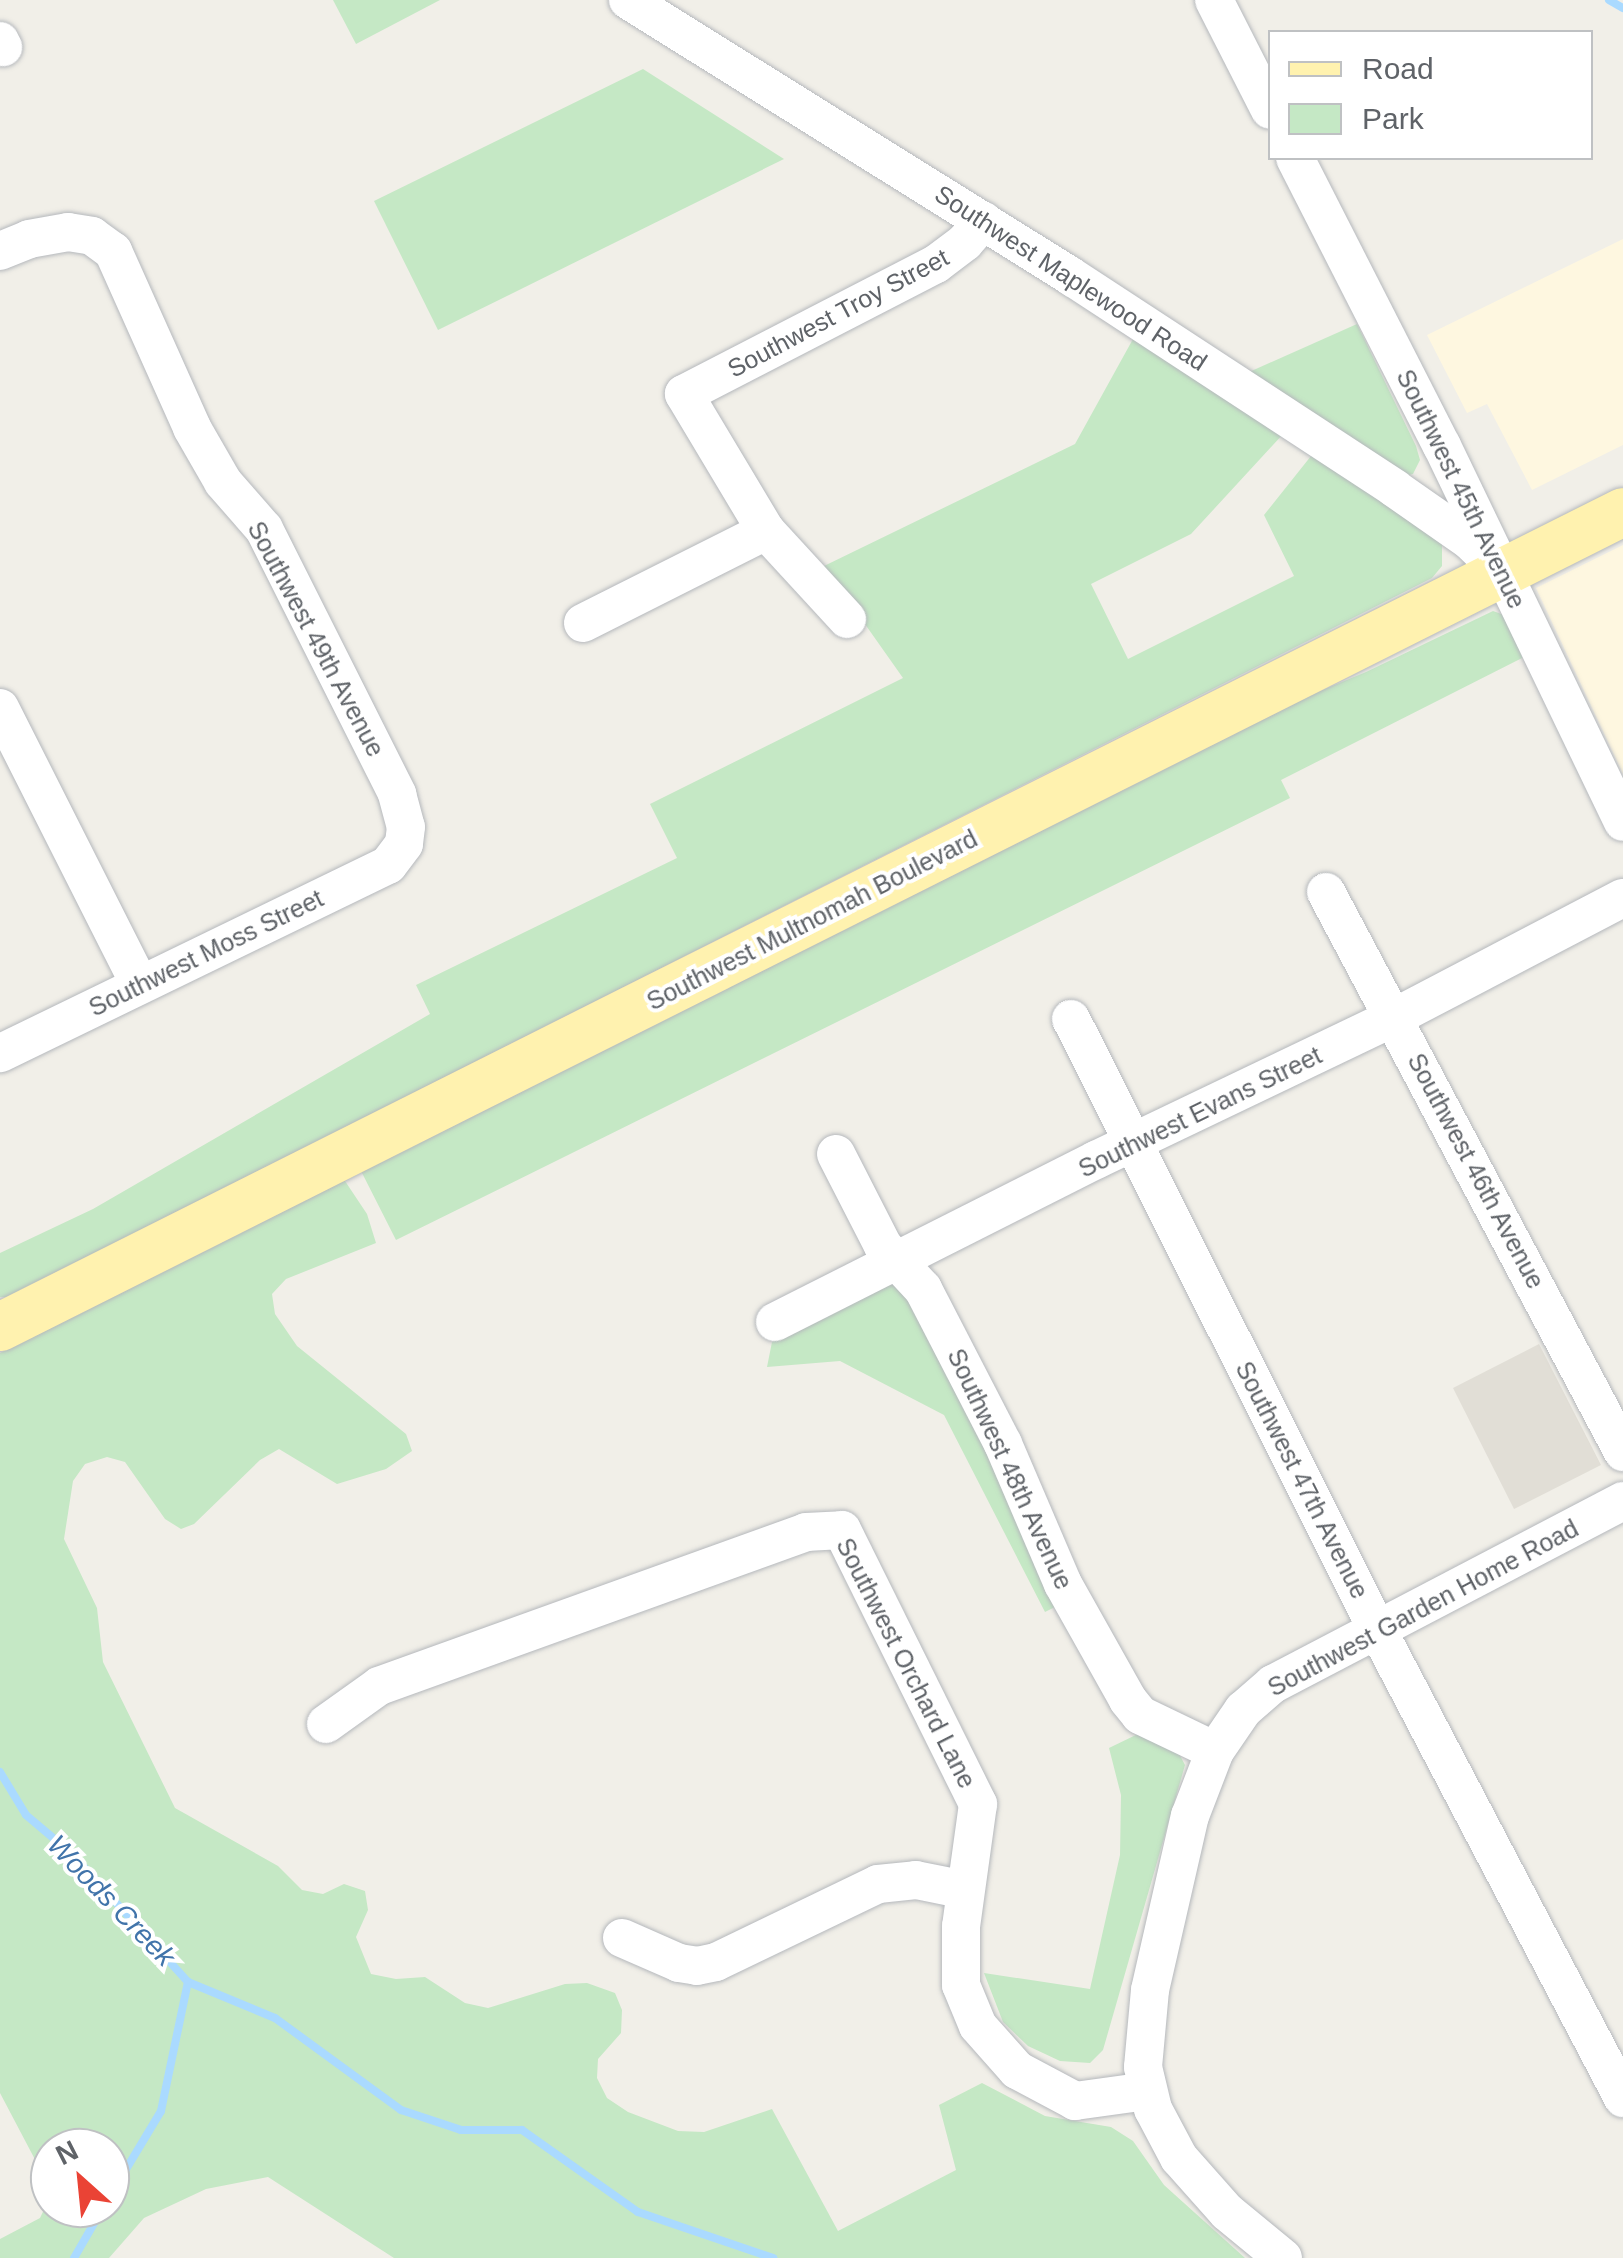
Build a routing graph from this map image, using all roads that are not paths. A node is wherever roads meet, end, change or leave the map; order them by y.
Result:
1 (628, 0) edge
2 (1214, 0) edge
3 (1268, 106) edge
4 (1296, 160) edge
5 (983, 221) junction
6 (0, 252) edge
7 (1442, 446) junction
8 (1394, 488) junction
9 (1623, 512) edge
10 (766, 531) junction
11 (1502, 572) junction
12 (847, 619) dead end
13 (583, 623) dead end
14 (0, 708) edge
15 (1623, 822) edge
16 (404, 844) joint
17 (1326, 892) dead end
18 (1623, 898) edge
19 (140, 985) junction
20 (1395, 1018) junction
21 (1071, 1020) dead end
22 (0, 1052) edge
23 (1135, 1145) junction
24 (836, 1154) dead end
25 (900, 1262) junction
26 (775, 1322) dead end
27 (0, 1328) edge
28 (1623, 1452) edge
29 (1623, 1501) edge
30 (1376, 1627) junction
31 (326, 1724) dead end
32 (1215, 1751) junction
33 (964, 1890) junction
34 (622, 1938) dead end
35 (1147, 2091) junction
36 (1623, 2098) edge
37 (1284, 2258) edge

1 - 5 street, Southwest Maplewood Road
2 - 3 street
4 - 7 street, Southwest 45th Avenue
5 - 8 street, Southwest Maplewood Road
5 - 10 street, Southwest Troy Street
6 - 16 street, Southwest 49th Avenue
7 - 8 street
7 - 11 street, Southwest 45th Avenue
8 - 11 street, Southwest Maplewood Road
9 - 11 main road, Southwest Multnomah Boulevard
10 - 12 street
10 - 13 street
11 - 15 street, Southwest 45th Avenue
11 - 27 main road, Southwest Multnomah Boulevard
14 - 19 street
16 - 19 street, Southwest Moss Street
17 - 20 street, Southwest 46th Avenue
18 - 20 street, Southwest Evans Street
19 - 22 street, Southwest Moss Street
20 - 23 street, Southwest Evans Street
20 - 28 street, Southwest 46th Avenue
21 - 23 street, Southwest 47th Avenue
23 - 25 street, Southwest Evans Street
23 - 30 street, Southwest 47th Avenue
24 - 25 street, Southwest 48th Avenue
25 - 26 street, Southwest Evans Street
25 - 32 street, Southwest 48th Avenue
29 - 30 street, Southwest Garden Home Road
30 - 32 street, Southwest Garden Home Road
30 - 36 street, Southwest 47th Avenue
31 - 33 street, Southwest Orchard Lane
32 - 35 street, Southwest Garden Home Road
33 - 34 street
33 - 35 street, Southwest Orchard Lane
35 - 37 street, Southwest Garden Home Road

